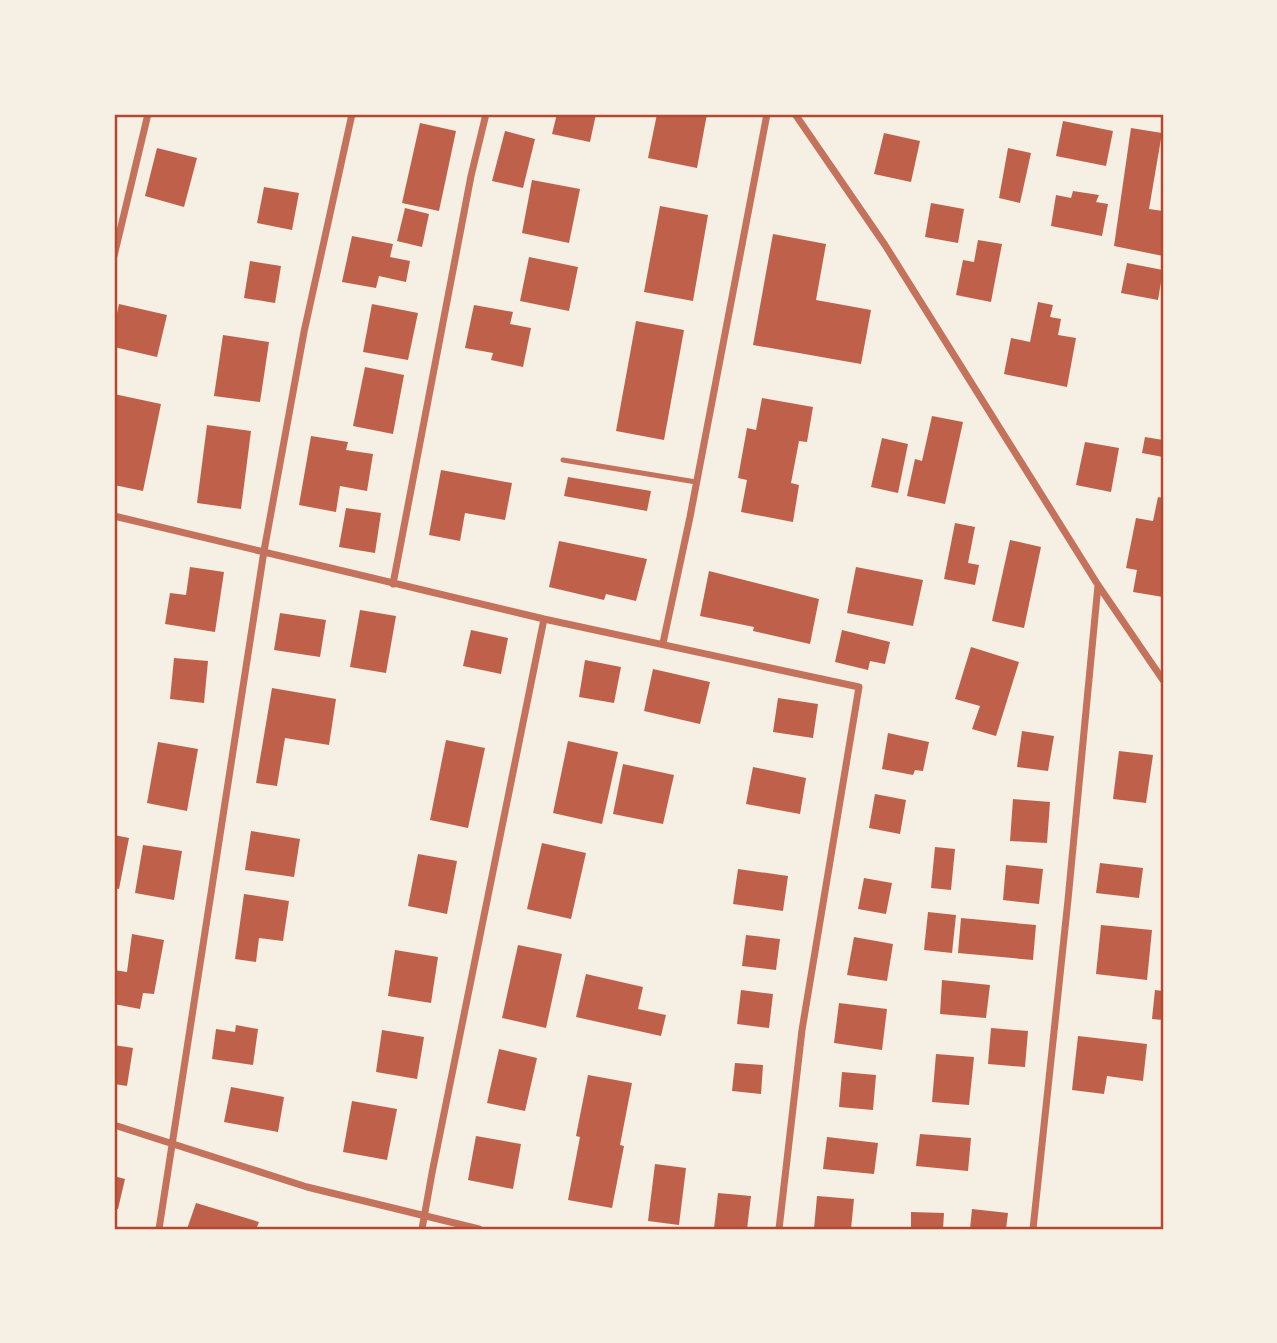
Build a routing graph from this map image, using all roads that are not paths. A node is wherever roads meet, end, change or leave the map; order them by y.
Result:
1 (148, 114) edge
2 (352, 114) edge
3 (486, 114) edge
4 (767, 114) edge
5 (795, 114) edge
6 (114, 256) edge
7 (563, 460) dead end
8 (696, 482) junction
9 (114, 516) edge
10 (264, 551) junction
11 (393, 584) junction
12 (1098, 585) junction
13 (544, 619) junction
14 (663, 643) junction
15 (1163, 680) edge
16 (114, 1125) edge
17 (173, 1144) junction
18 (424, 1216) junction
19 (159, 1229) edge
20 (422, 1229) edge
21 (479, 1229) edge
22 (779, 1229) edge
23 (1033, 1229) edge

1 - 6 street
2 - 10 street
3 - 11 street
4 - 8 street
5 - 12 street
7 - 8 lane
8 - 14 street
9 - 10 street
10 - 11 street
10 - 17 street
11 - 13 street
12 - 15 street
12 - 23 street
13 - 14 street
13 - 18 street
14 - 22 street
16 - 17 street
17 - 18 street
17 - 19 street
18 - 20 street
18 - 21 street

